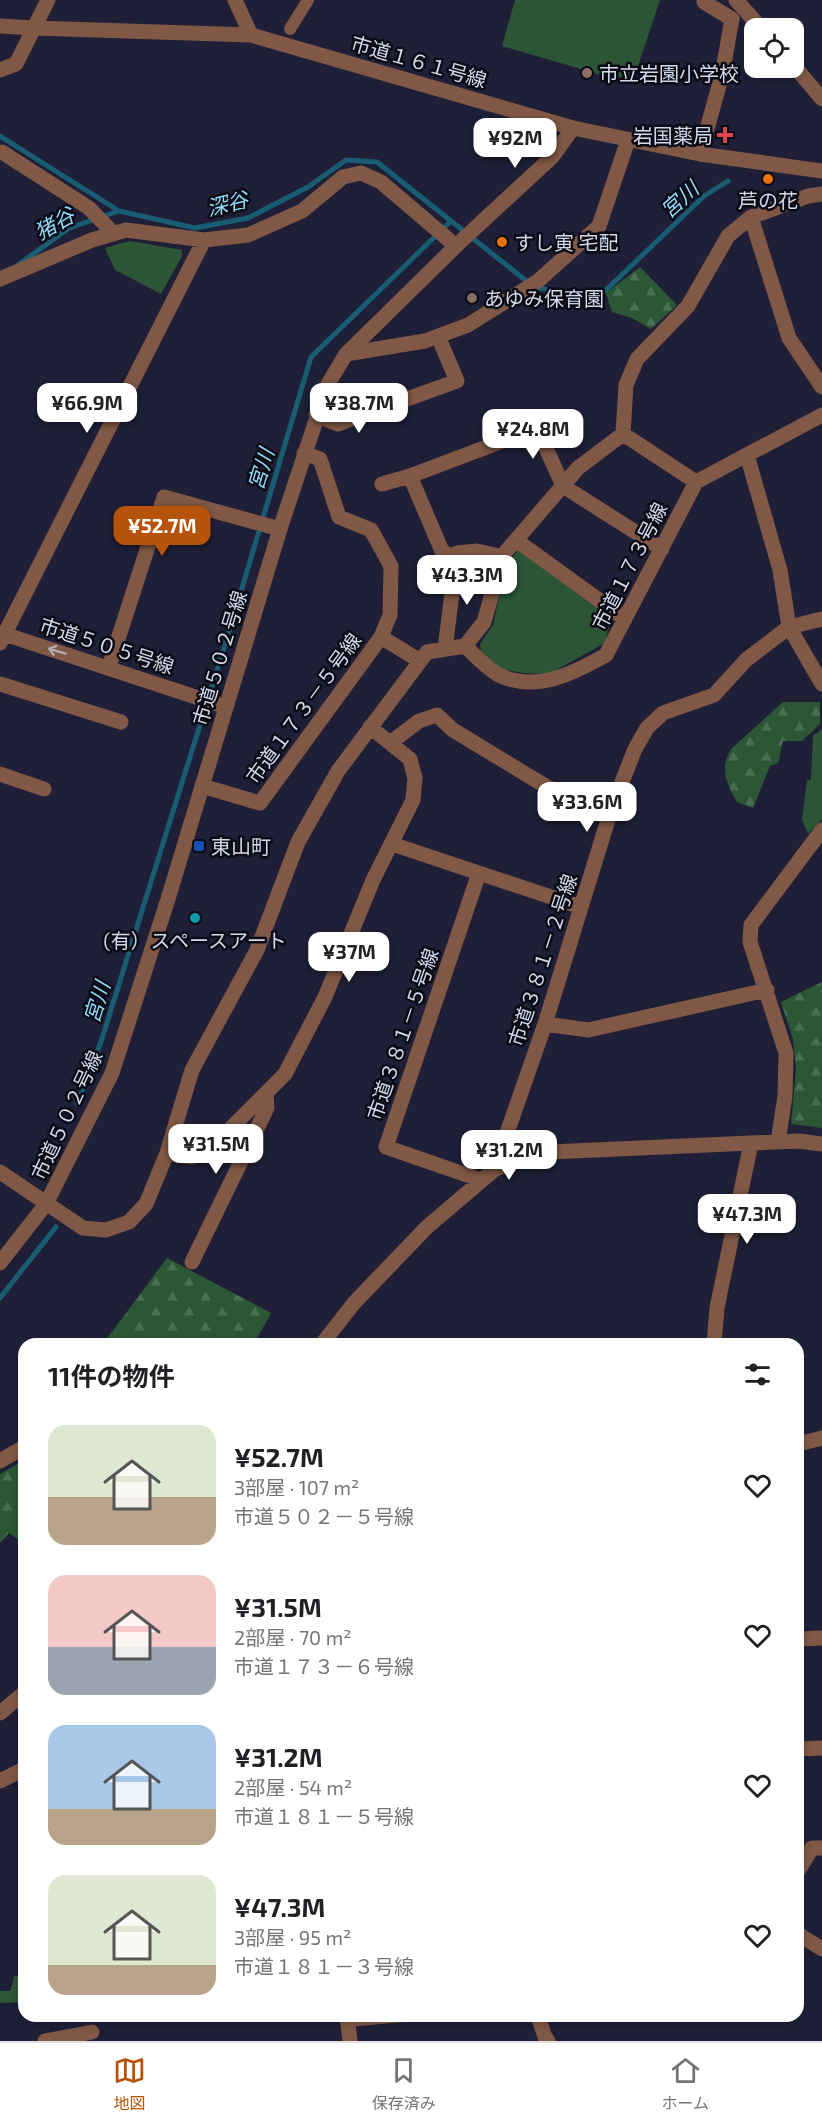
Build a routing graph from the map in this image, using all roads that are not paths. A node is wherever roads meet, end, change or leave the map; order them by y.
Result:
1 (48, 0) edge
2 (235, 0) edge
3 (308, 0) edge
4 (705, 0) edge
5 (736, 0) edge
6 (752, 18) edge
7 (0, 26) edge
8 (34, 28) junction
9 (290, 29) dead end
10 (251, 34) junction
11 (0, 70) edge
12 (804, 78) edge
13 (822, 99) edge
14 (573, 128) junction
15 (628, 140) junction
16 (1, 152) edge
17 (700, 154) junction
18 (822, 171) edge
19 (822, 194) edge
20 (751, 217) junction
21 (114, 234) junction
22 (204, 240) junction
23 (454, 243) junction
24 (0, 279) edge
25 (438, 336) junction
26 (345, 354) junction
27 (822, 387) edge
28 (316, 415) junction
29 (822, 416) edge
30 (623, 434) junction
31 (304, 453) junction
32 (747, 455) junction
33 (410, 476) junction
34 (696, 482) junction
35 (382, 484) dead end
36 (563, 486) junction
37 (267, 525) junction
38 (516, 540) junction
39 (662, 549) junction
40 (502, 557) junction
41 (455, 559) junction
42 (625, 619) junction
43 (822, 619) edge
44 (789, 627) junction
45 (381, 637) junction
46 (2, 638) edge
47 (465, 646) junction
48 (445, 650) junction
49 (420, 661) junction
50 (109, 667) junction
51 (0, 684) edge
52 (822, 684) edge
53 (226, 707) junction
54 (121, 722) dead end
55 (370, 727) junction
56 (390, 743) junction
57 (0, 774) edge
58 (202, 786) junction
59 (44, 789) dead end
60 (611, 810) junction
61 (822, 830) edge
62 (392, 844) junction
63 (479, 873) junction
64 (581, 907) junction
65 (767, 990) junction
66 (545, 1024) junction
67 (266, 1094) junction
68 (778, 1142) junction
69 (751, 1143) junction
70 (822, 1144) edge
71 (167, 1153) junction
72 (494, 1170) junction
73 (0, 1172) edge
74 (481, 1180) junction
75 (46, 1204) junction
76 (192, 1262) dead end
77 (0, 1263) edge
78 (327, 1338) edge
79 (714, 1338) edge
80 (822, 1438) edge
81 (804, 1442) edge
82 (18, 1450) edge
83 (0, 1461) edge
84 (822, 1638) edge
85 (804, 1639) edge
86 (18, 1698) edge
87 (0, 1713) edge
88 (822, 1748) edge
89 (804, 1749) edge
90 (18, 1772) edge
91 (0, 1781) edge
92 (822, 1848) edge
93 (804, 1861) edge
94 (804, 1937) edge
95 (822, 1946) edge
96 (348, 2022) edge
97 (540, 2022) edge
98 (92, 2032) dead end
99 (45, 2041) edge
100 (350, 2041) edge
101 (548, 2041) edge

1 - 8 street
2 - 10 street
3 - 9 street
4 - 17 street
5 - 6 street
7 - 8 street, 市道１６１号線
8 - 10 street, 市道１６１号線
8 - 11 street
10 - 14 street, 市道１６１号線
12 - 13 street
14 - 15 street, 市道１６１号線
14 - 23 street, 市道５０２号線
15 - 17 street, 市道１６１号線
15 - 25 street
16 - 21 street
17 - 18 street, 市道１６１号線
19 - 20 street
20 - 27 street
20 - 30 street
21 - 22 street
21 - 24 street
22 - 23 street
22 - 46 street
23 - 26 street, 市道５０２号線
25 - 26 street
25 - 28 street
26 - 28 street, 市道５０２号線
28 - 31 street, 市道５０２号線
29 - 32 street
30 - 34 street
30 - 36 street
31 - 37 street, 市道５０２号線
31 - 45 street, 市道１７３－５号線
32 - 34 street
32 - 44 street
33 - 35 street
33 - 36 street
33 - 41 street
34 - 39 street, 市道１７３号線
36 - 38 street
36 - 39 street
37 - 50 street
37 - 53 street, 市道５０２号線
38 - 40 street
38 - 42 street
39 - 42 street, 市道１７３号線
40 - 41 street
40 - 47 street
41 - 48 street
42 - 47 street, 市道１７３号線
43 - 44 street, 市道３８１－２号線
44 - 52 street
44 - 60 street, 市道３８１－２号線
45 - 49 street
45 - 58 street, 市道１７３－５号線
50 -> 46 street, 市道５０５号線
47 - 48 street
48 - 49 street
49 - 55 street
50 - 53 street, 市道５０５号線
51 - 54 street
53 - 58 street, 市道５０２号線
55 - 56 street
55 - 71 street
56 - 60 street
56 - 62 street
57 - 59 street
58 - 75 street, 市道５０２号線
60 - 64 street, 市道３８１－２号線
61 - 65 street
62 - 63 street
62 - 67 street
63 - 64 street
63 - 74 street, 市道３８１－５号線
64 - 66 street, 市道３８１－２号線
65 - 66 street
65 - 68 street
66 - 72 street, 市道３８１－２号線
67 - 71 street
67 - 76 street
68 - 69 street
68 - 70 street
69 - 72 street
69 - 79 street
71 - 75 street
72 - 74 street
73 - 75 street
74 - 78 street
75 - 77 street, 市道５０２号線
80 - 81 street
82 - 83 street
84 - 85 street
86 - 87 street
88 - 89 street
90 - 91 street
92 - 93 street
94 - 95 street
96 - 100 street
97 - 101 street
98 - 99 street

